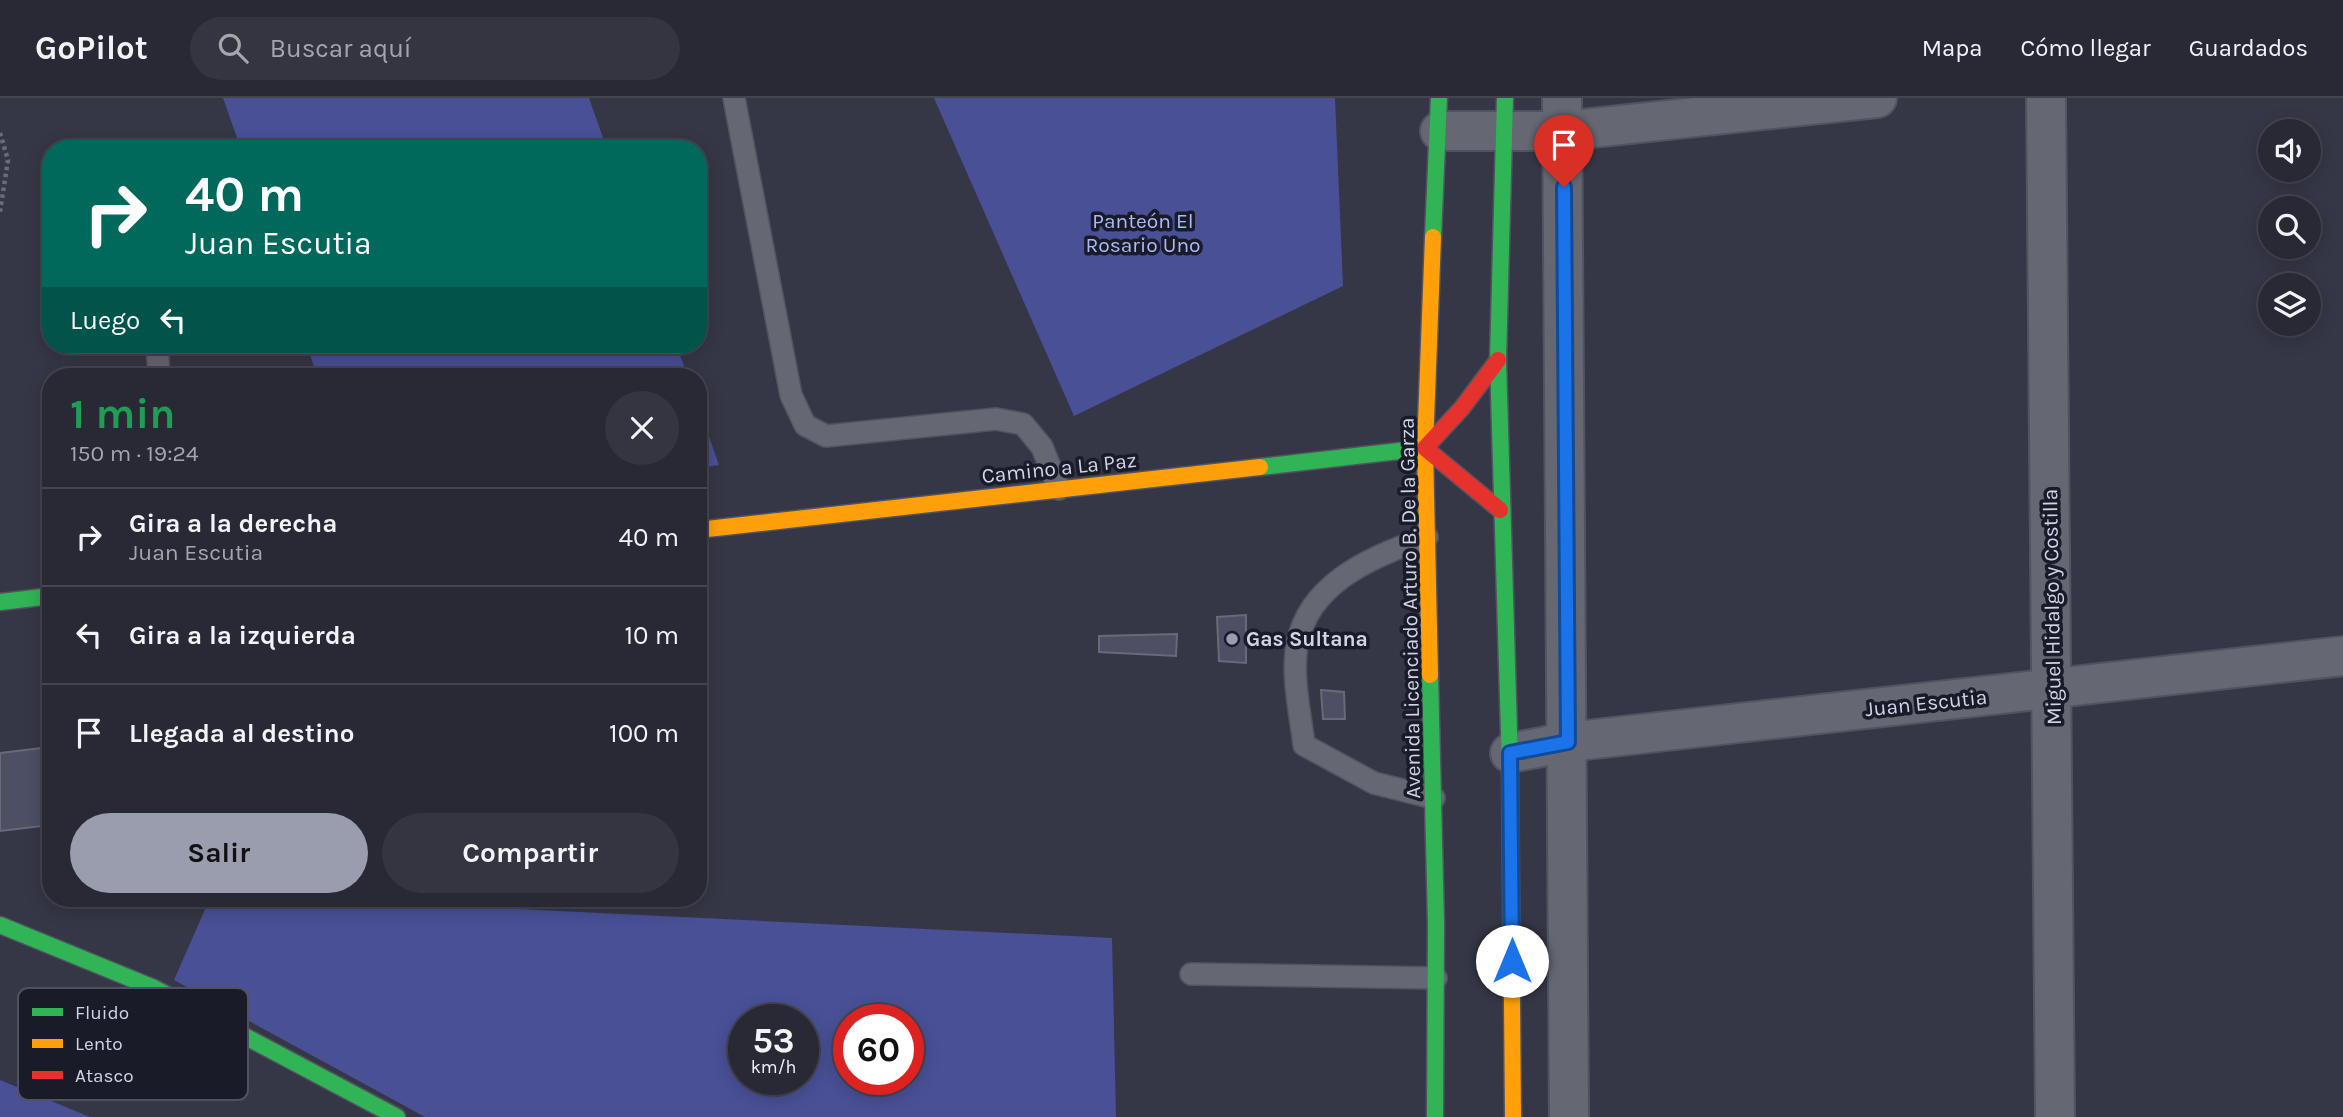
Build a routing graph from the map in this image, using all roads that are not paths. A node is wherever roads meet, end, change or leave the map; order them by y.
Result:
1 (734, 98) edge
2 (1877, 98) edge
3 (2046, 98) edge
4 (1440, 115) edge
5 (1505, 115) edge
6 (1563, 115) edge
7 (1498, 360) junction
8 (1425, 448) junction
9 (1059, 489) junction
10 (1500, 510) junction
11 (707, 529) edge
12 (1427, 537) junction
13 (42, 597) edge
14 (0, 602) edge
15 (2343, 656) edge
16 (2053, 690) junction
17 (1568, 742) junction
18 (1510, 753) junction
19 (1434, 798) junction
20 (0, 925) edge
21 (1191, 974) dead end
22 (1436, 978) junction
23 (157, 988) edge
24 (248, 1035) edge
25 (397, 1117) edge
26 (1435, 1117) edge
27 (1513, 1117) edge
28 (1569, 1117) edge
29 (2055, 1117) edge

1 - 9 lane
2 - 6 street
3 - 16 street, Miguel Hidalgo y Costilla
4 - 5 street
4 - 8 main road, Avenida Licenciado Arturo B. De la Garza
5 - 6 street
5 - 7 main road
6 - 17 street
7 - 8 main road
7 - 10 main road
8 - 9 main road, Camino a La Paz
8 - 10 main road
8 - 12 main road, Avenida Licenciado Arturo B. De la Garza
9 - 11 main road, Camino a La Paz
10 - 18 main road
12 - 19 main road, Avenida Licenciado Arturo B. De la Garza
12 - 19 lane
13 - 14 main road
15 - 16 street, Juan Escutia
16 - 17 street, Juan Escutia
16 - 29 street, Miguel Hidalgo y Costilla
17 - 18 street, Juan Escutia
17 - 28 street
18 - 27 main road
19 - 22 main road, Avenida Licenciado Arturo B. De la Garza
20 - 23 main road
21 - 22 lane
22 - 26 main road, Avenida Licenciado Arturo B. De la Garza
24 - 25 main road

